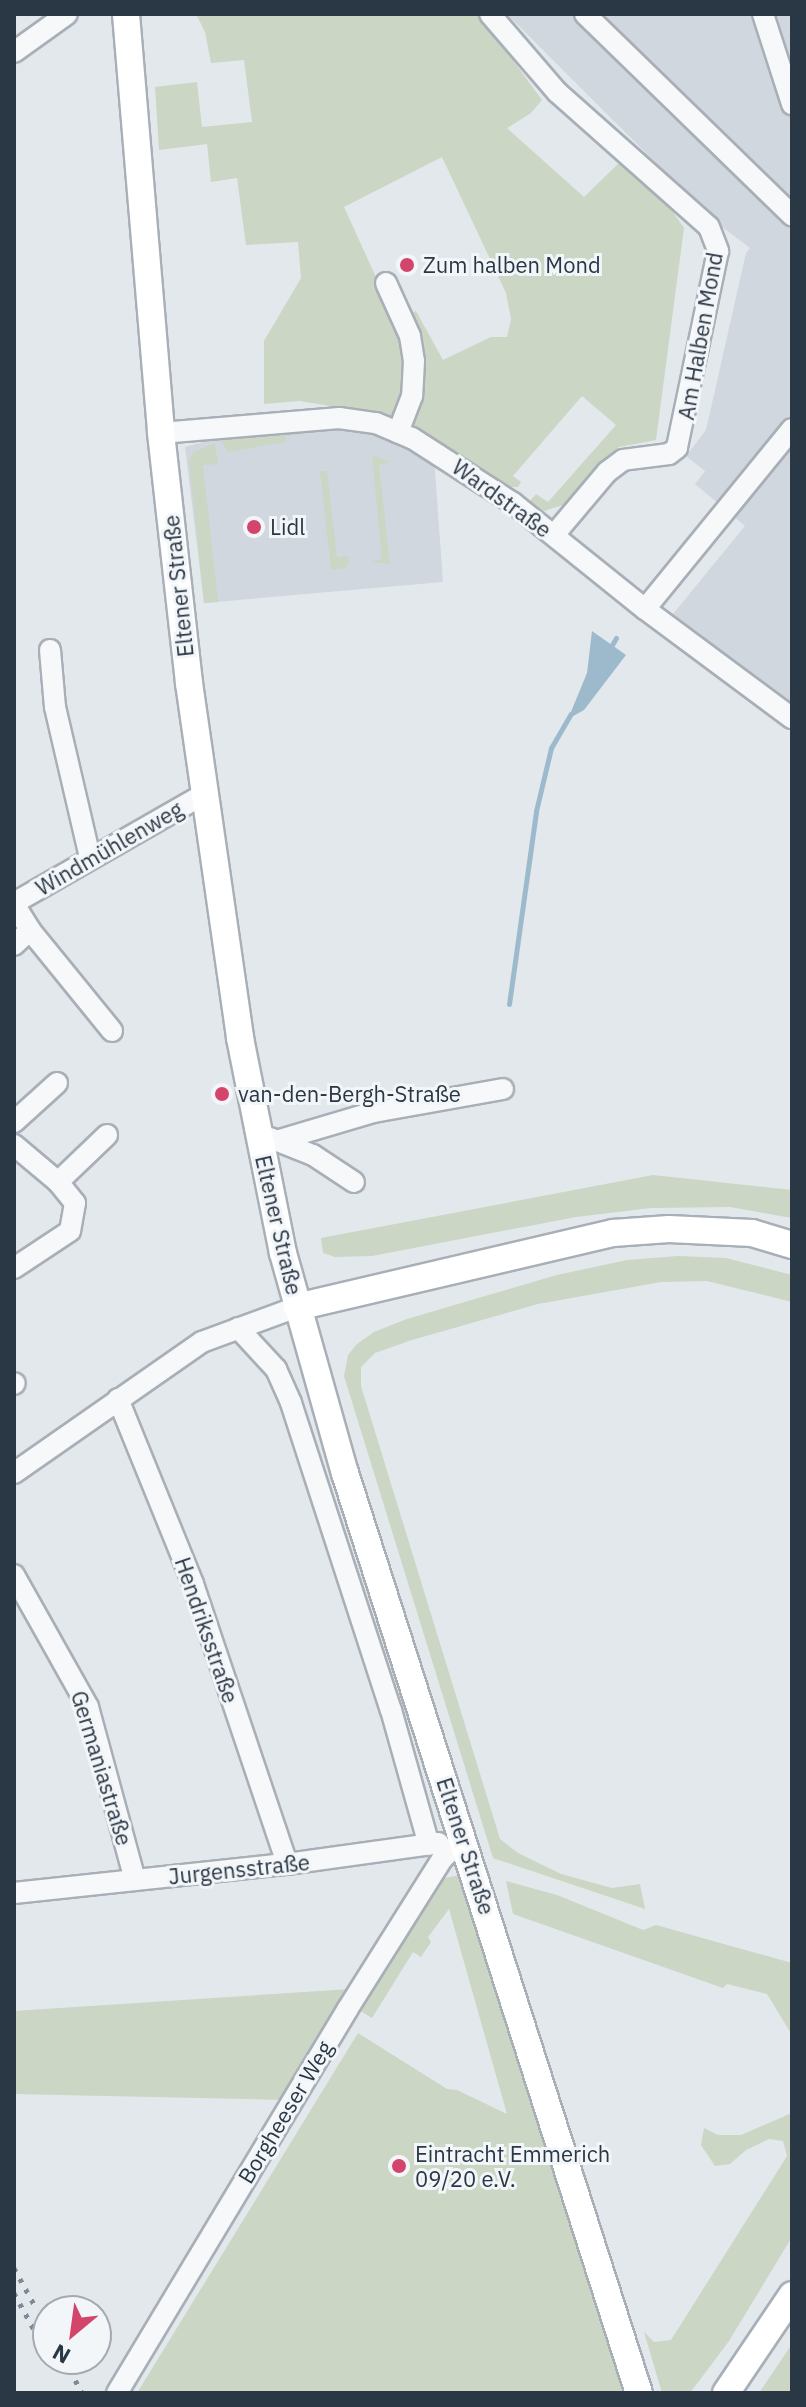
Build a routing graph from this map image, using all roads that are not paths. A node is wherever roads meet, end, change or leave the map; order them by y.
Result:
1 (67, 14) edge
2 (126, 14) edge
3 (490, 14) edge
4 (585, 14) edge
5 (763, 14) edge
6 (14, 52) edge
7 (792, 104) edge
8 (792, 215) edge
9 (386, 283) dead end
10 (792, 429) edge
11 (398, 432) junction
12 (161, 433) junction
13 (554, 535) junction
14 (645, 609) junction
15 (50, 650) dead end
16 (792, 718) edge
17 (204, 794) junction
18 (90, 858) junction
19 (14, 903) edge
20 (30, 930) junction
21 (14, 945) edge
22 (112, 1031) dead end
23 (57, 1083) dead end
24 (503, 1089) dead end
25 (14, 1122) edge
26 (107, 1135) dead end
27 (267, 1137) junction
28 (14, 1145) edge
29 (58, 1182) junction
30 (354, 1182) dead end
31 (792, 1245) edge
32 (14, 1268) edge
33 (297, 1307) junction
34 (238, 1328) junction
35 (118, 1399) junction
36 (15, 1470) edge
37 (14, 1575) edge
38 (463, 1839) junction
39 (429, 1845) junction
40 (287, 1864) junction
41 (135, 1880) junction
42 (14, 1893) edge
43 (792, 2295) edge
44 (117, 2393) edge
45 (639, 2393) edge
46 (726, 2393) edge

1 - 6 street
2 - 12 main road, Eltener Straße
3 - 13 street, Am Halben Mond
4 - 8 street
5 - 7 street
9 - 11 street
10 - 14 street
11 - 12 street, Wardstraße
11 - 13 street, Wardstraße
12 - 17 main road, Eltener Straße
13 - 14 street, Wardstraße
14 - 16 street, Wardstraße
15 - 18 street
17 - 18 street, Windmühlenweg
17 - 27 main road, Eltener Straße
18 - 19 street, Windmühlenweg
19 - 20 street, Windmühlenweg
20 - 21 street
20 - 22 street, Windmühlenweg
23 - 25 street
24 - 27 street
26 - 29 street
27 - 30 street
27 - 33 main road, Eltener Straße
28 - 29 street
29 - 32 street
31 - 33 main road
33 - 34 street
33 - 38 main road, Eltener Straße
34 - 35 street
34 - 39 street, Eltener Straße
35 - 36 street
35 - 40 street, Hendriksstraße
37 - 41 street, Germaniastraße
38 - 39 street, Jurgensstraße
38 - 44 street, Borgheeser Weg
38 - 45 main road, Eltener Straße
39 - 40 street, Jurgensstraße
40 - 41 street, Jurgensstraße
41 - 42 street, Jurgensstraße
43 - 46 main road

